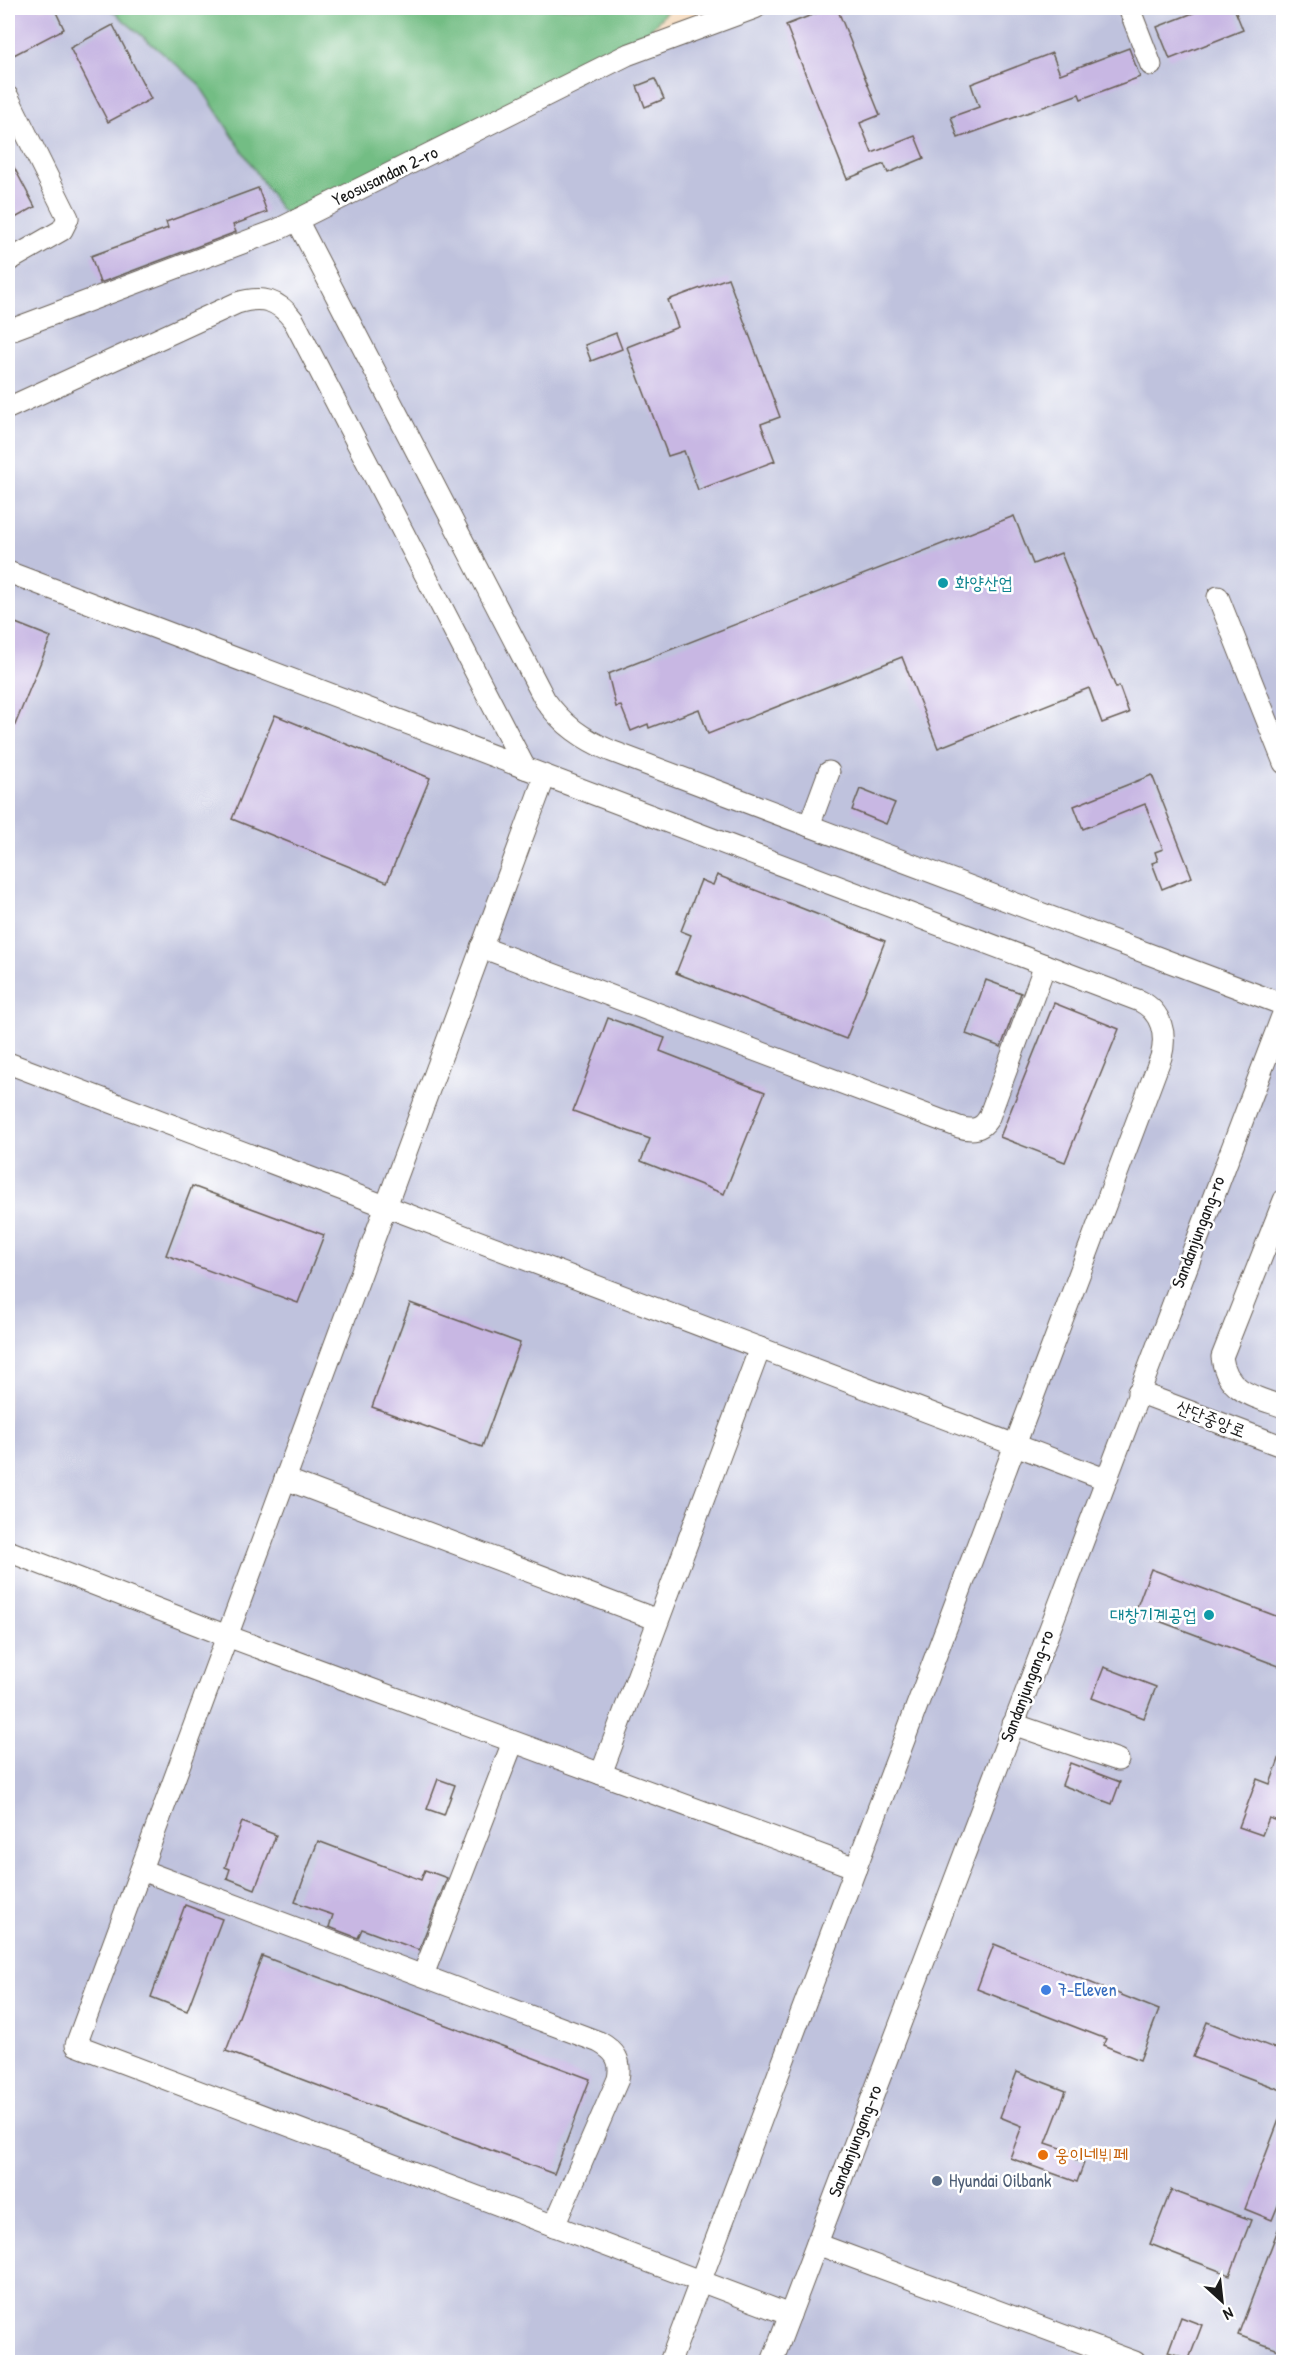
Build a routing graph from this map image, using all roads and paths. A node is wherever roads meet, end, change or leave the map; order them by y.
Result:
1 (755, 8) edge
2 (1129, 8) edge
3 (1151, 65) dead end
4 (8, 97) edge
5 (297, 220) junction
6 (8, 261) edge
7 (8, 331) edge
8 (8, 408) edge
9 (8, 572) edge
10 (1218, 597) dead end
11 (1284, 763) edge
12 (535, 772) junction
13 (829, 772) dead end
14 (809, 826) junction
15 (481, 947) junction
16 (1045, 965) junction
17 (1284, 1005) edge
18 (1284, 1011) edge
19 (8, 1063) edge
20 (1284, 1200) edge
21 (386, 1206) junction
22 (760, 1348) junction
23 (1138, 1392) junction
24 (1284, 1407) edge
25 (1015, 1445) junction
26 (1284, 1447) edge
27 (285, 1479) junction
28 (1105, 1479) junction
29 (8, 1551) edge
30 (658, 1620) junction
31 (227, 1636) junction
32 (1013, 1724) junction
33 (513, 1742) junction
34 (1118, 1760) dead end
35 (601, 1774) junction
36 (856, 1868) junction
37 (141, 1870) junction
38 (423, 1976) junction
39 (554, 2226) junction
40 (817, 2244) junction
41 (700, 2282) junction
42 (790, 2315) junction
43 (670, 2362) edge
44 (772, 2362) edge
45 (1135, 2362) edge

1 - 5 street, Yeosusandan 2-ro
2 - 3 street
4 - 6 street
5 - 7 street, Yeosusandan 2-ro
5 - 14 street
8 - 12 street
9 - 12 street
10 - 11 street
12 - 15 street
12 - 16 street
13 - 14 street
14 - 17 street
15 - 16 street
15 - 21 street
16 - 25 street
18 - 23 street, Sandanjungang-ro
19 - 21 street
20 - 24 street
21 - 22 street
21 - 27 street
22 - 25 street
22 - 30 street
23 - 26 street, 산단중앙로
23 - 28 street, Sandanjungang-ro
25 - 28 street
25 - 36 street
27 - 30 street
27 - 31 street
28 - 32 street, Sandanjungang-ro
29 - 31 street
30 - 35 street
31 - 33 street
31 - 37 street
32 - 34 street
32 - 40 street, Sandanjungang-ro
33 - 35 street
33 - 38 street
35 - 36 street
36 - 41 street
37 - 38 street
37 - 39 street
38 - 39 street
39 - 41 street
40 - 42 street, Sandanjungang-ro
40 - 45 street
41 - 42 street
41 - 43 street
42 - 44 street, Sandanjungang-ro

